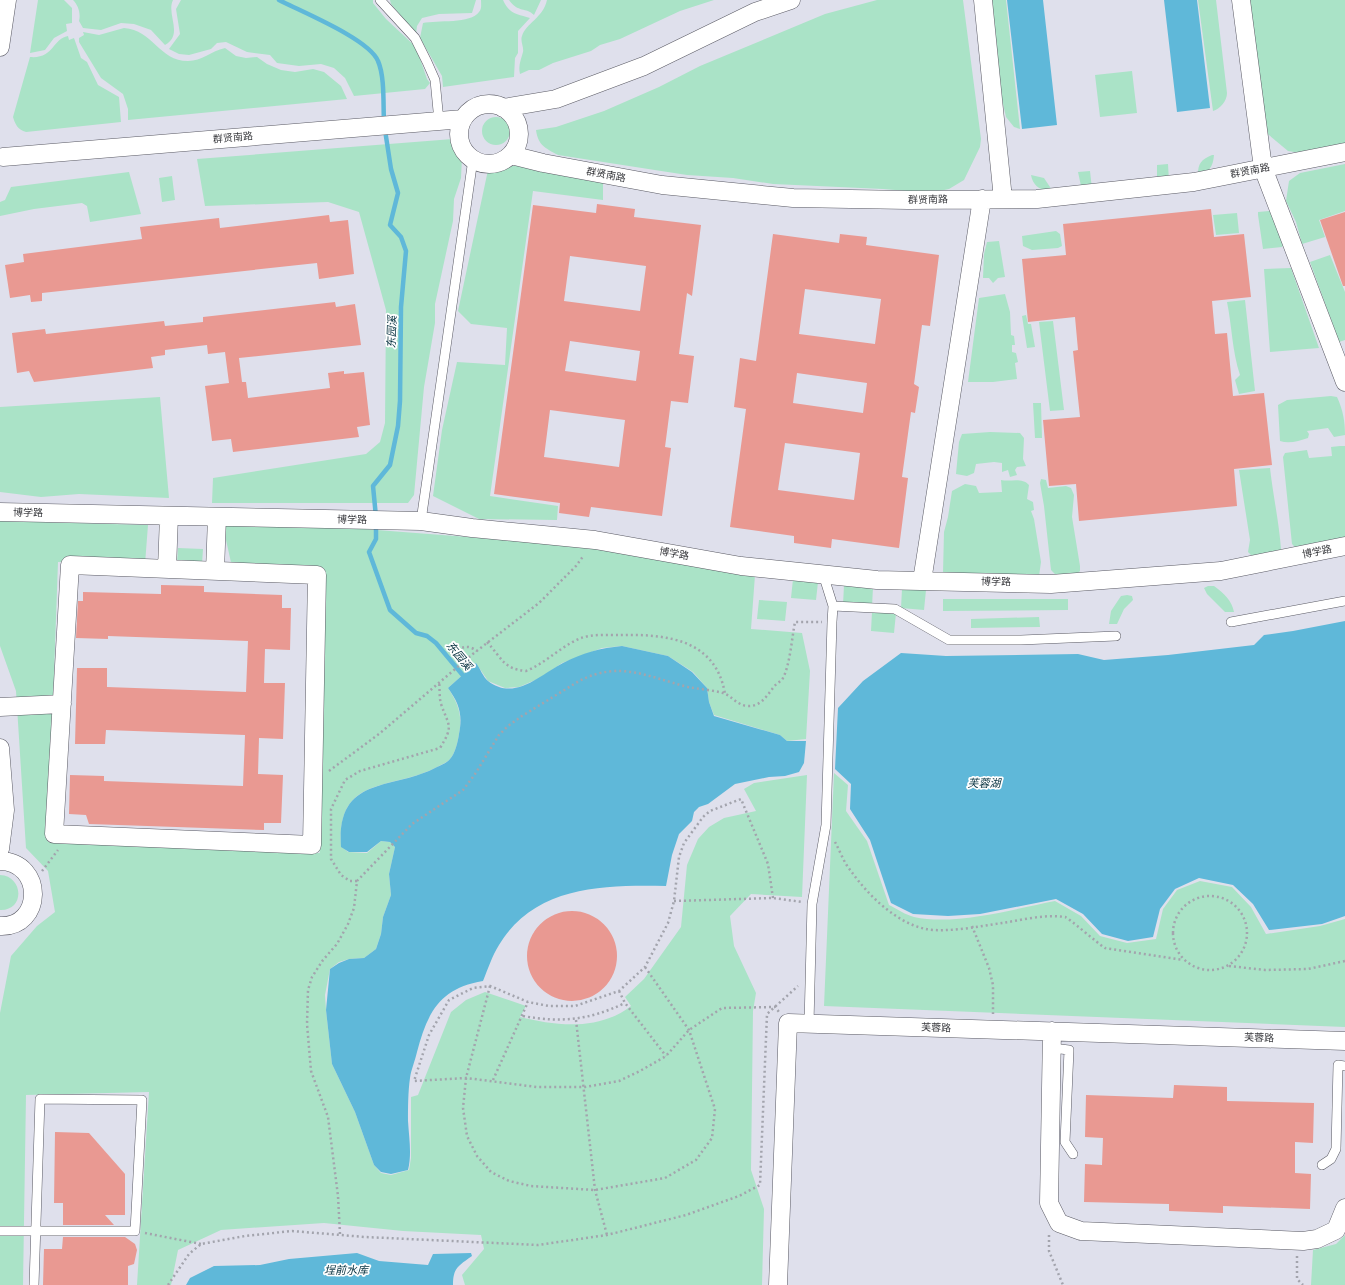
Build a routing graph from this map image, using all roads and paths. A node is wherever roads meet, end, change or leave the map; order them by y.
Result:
1 (7, 0) edge
2 (380, 0) edge
3 (792, 0) edge
4 (982, 0) edge
5 (1241, 0) edge
6 (0, 47) edge
7 (503, 108) junction
8 (463, 120) junction
9 (439, 121) junction
10 (1345, 152) edge
11 (511, 155) junction
12 (1, 157) edge
13 (473, 159) junction
14 (1263, 168) junction
15 (982, 199) junction
16 (1003, 199) junction
17 (1345, 382) edge
18 (0, 512) edge
19 (169, 516) junction
20 (217, 517) junction
21 (421, 521) junction
22 (594, 540) junction
23 (1345, 546) edge
24 (168, 569) junction
25 (215, 571) junction
26 (823, 574) junction
27 (922, 581) junction
28 (1345, 601) edge
29 (833, 606) junction
30 (832, 622) junction
31 (1231, 622) dead end
32 (1116, 636) dead end
33 (487, 642) junction
34 (453, 652) dead end
35 (475, 652) junction
36 (439, 682) junction
37 (725, 694) junction
38 (62, 704) junction
39 (0, 707) edge
40 (0, 748) edge
41 (313, 783) junction
42 (826, 825) junction
43 (70, 835) junction
44 (0, 849) edge
45 (0, 861) edge
46 (357, 881) junction
47 (32, 884) junction
48 (773, 898) junction
49 (674, 901) junction
50 (812, 904) junction
51 (0, 926) edge
52 (972, 926) junction
53 (1183, 960) junction
54 (1345, 961) edge
55 (1228, 966) junction
56 (645, 967) junction
57 (810, 975) junction
58 (490, 986) junction
59 (619, 991) junction
60 (528, 1002) junction
61 (625, 1002) junction
62 (776, 1007) junction
63 (523, 1016) junction
64 (576, 1020) junction
65 (788, 1023) junction
66 (809, 1024) junction
67 (689, 1030) junction
68 (993, 1030) junction
69 (1052, 1040) junction
70 (1345, 1041) edge
71 (666, 1056) junction
72 (1345, 1066) edge
73 (466, 1078) junction
74 (493, 1080) junction
75 (584, 1087) junction
76 (1073, 1154) dead end
77 (1322, 1165) dead end
78 (595, 1190) junction
79 (1345, 1208) edge
80 (1049, 1230) dead end
81 (0, 1231) edge
82 (135, 1231) junction
83 (35, 1232) junction
84 (340, 1234) junction
85 (607, 1235) junction
86 (201, 1244) junction
87 (1297, 1280) dead end
88 (34, 1285) edge
89 (168, 1285) edge
90 (778, 1285) edge
91 (1063, 1285) edge
92 (1303, 1285) edge

1 - 6 street
2 - 9 lane
3 - 7 street
4 - 16 street
5 - 14 street
7 - 8 street
7 - 11 street
8 - 9 street, 群贤南路
8 - 13 street
9 - 12 street, 群贤南路
10 - 14 street, 群贤南路
11 - 13 street
11 - 15 street, 群贤南路
13 - 21 lane
14 - 16 street, 群贤南路
14 - 17 street
15 - 16 street, 群贤南路
15 - 27 street
18 - 19 street, 博学路
19 - 20 street, 博学路
19 - 24 street
20 - 21 street, 博学路
20 - 25 street
21 - 22 street, 博学路
22 - 26 street, 博学路
22 - 33 path
23 - 27 street, 博学路
24 - 25 street
24 - 38 street
25 - 41 street
26 - 27 street, 博学路
26 - 29 lane
28 - 31 lane
29 - 30 lane
29 - 32 lane
30 - 37 path
30 - 42 lane
33 - 35 path
33 - 37 path
34 - 35 path
35 - 36 path
36 - 41 path
36 - 46 path
37 - 46 path
38 - 39 street
38 - 43 street
40 - 44 street
41 - 43 street
42 - 50 lane
42 - 52 path
43 - 47 path
45 - 47 street
46 - 84 path
47 - 51 street
48 - 49 path
48 - 49 path
48 - 50 path
49 - 56 path
50 - 57 lane
52 - 53 path
52 - 68 path
53 - 55 path
53 - 55 path
54 - 55 path
56 - 59 path
56 - 67 path
57 - 62 path
57 - 66 lane
58 - 60 path
58 - 73 path
58 - 73 path
59 - 60 path
59 - 61 path
60 - 63 path
61 - 64 path
61 - 71 path
62 - 65 path
62 - 67 path
62 - 85 path
63 - 64 path
63 - 74 path
64 - 75 path
65 - 66 street, 芙蓉路
65 - 90 street
66 - 68 street, 芙蓉路
67 - 71 path
67 - 78 path
68 - 69 street, 芙蓉路
69 - 70 street, 芙蓉路
69 - 76 lane
69 - 79 street
71 - 75 path
72 - 77 lane
73 - 74 path
73 - 78 path
74 - 75 path
75 - 78 path
78 - 85 path
80 - 91 path
81 - 83 lane
82 - 83 lane
82 - 83 lane
82 - 86 path
83 - 88 lane
84 - 85 path
84 - 86 path
86 - 89 path
87 - 92 path

